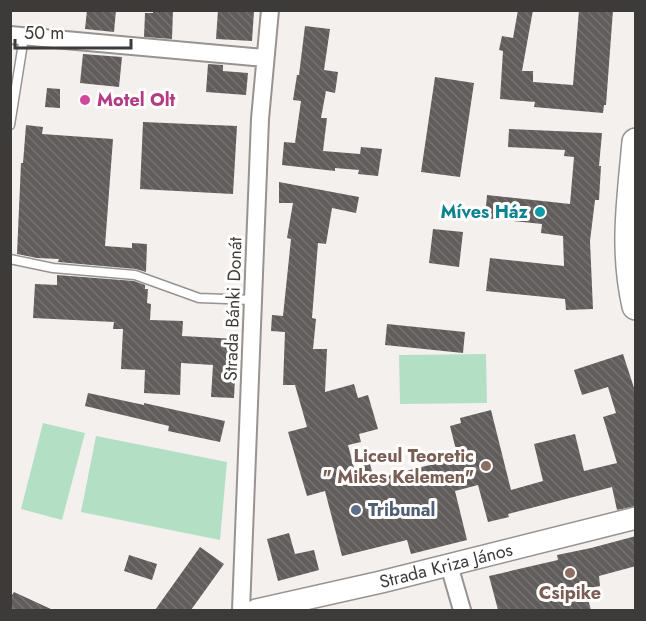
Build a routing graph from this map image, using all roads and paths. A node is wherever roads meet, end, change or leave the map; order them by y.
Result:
1 (270, 10) edge
2 (17, 36) edge
3 (265, 58) junction
4 (10, 125) edge
5 (636, 142) edge
6 (10, 259) edge
7 (253, 300) junction
8 (636, 306) edge
9 (636, 518) edge
10 (449, 565) junction
11 (241, 610) edge
12 (256, 610) edge
13 (462, 610) edge

1 - 3 street, Strada Bánki Donát
2 - 3 street
2 - 4 lane
3 - 7 street, Strada Bánki Donát
5 - 8 main road
6 - 7 lane
7 - 11 street, Strada Bánki Donát
9 - 10 street, Strada Kriza János
10 - 12 street, Strada Kriza János
10 - 13 street

